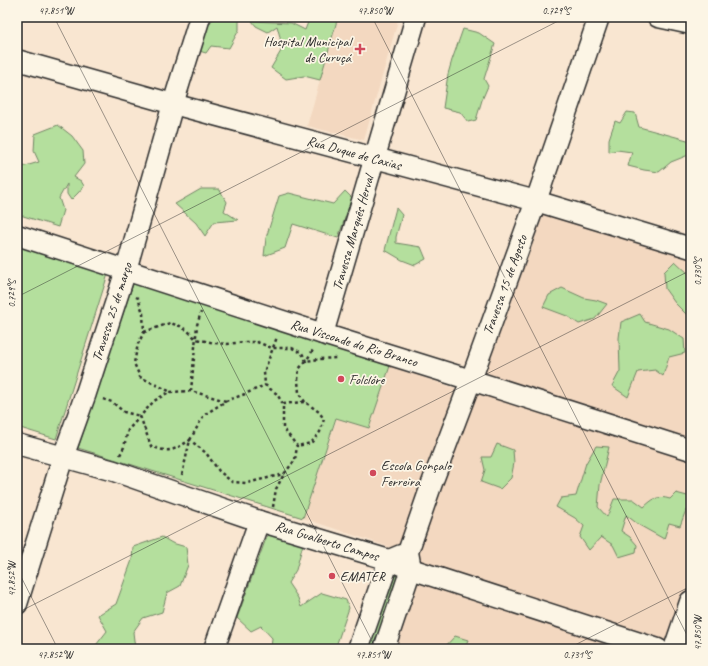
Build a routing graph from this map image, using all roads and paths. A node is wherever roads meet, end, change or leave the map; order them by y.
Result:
1 (200, 17) edge
2 (416, 17) edge
3 (599, 17) edge
4 (658, 17) edge
5 (691, 24) edge
6 (17, 60) edge
7 (173, 104) junction
8 (375, 158) junction
9 (536, 201) junction
10 (17, 235) edge
11 (691, 248) edge
12 (126, 270) junction
13 (118, 294) junction
14 (206, 296) junction
15 (283, 321) junction
16 (144, 332) junction
17 (323, 334) junction
18 (196, 339) junction
19 (272, 348) junction
20 (343, 358) dead end
21 (306, 361) junction
22 (471, 380) junction
23 (265, 385) junction
24 (191, 391) junction
25 (169, 392) junction
26 (86, 393) junction
27 (226, 402) junction
28 (305, 402) junction
29 (283, 404) junction
30 (140, 416) junction
31 (190, 440) junction
32 (17, 444) edge
33 (297, 446) junction
34 (691, 450) edge
35 (63, 457) junction
36 (114, 471) junction
37 (284, 474) junction
38 (177, 493) junction
39 (265, 522) junction
40 (388, 560) junction
41 (409, 561) junction
42 (691, 602) edge
43 (17, 604) edge
44 (214, 649) edge
45 (358, 649) edge
46 (384, 649) edge
47 (658, 649) edge
48 (675, 649) edge

1 - 7 street, Travessa 25 de março
2 - 8 street, Travessa Marquês Herval
3 - 9 street, Travessa 15 de Agosto
4 - 5 street
6 - 7 street, Rua Duque de Caxias
7 - 8 street, Rua Duque de Caxias
7 - 12 street, Travessa 25 de março
8 - 9 street, Rua Duque de Caxias
8 - 17 street, Travessa Marquês Herval
9 - 11 street, Rua Duque de Caxias
9 - 22 street, Travessa 15 de Agosto
10 - 12 street, Rua Visconde do Rio Branco
12 - 13 street, Travessa 25 de março
12 - 14 street, Rua Visconde do Rio Branco
13 - 16 path
13 - 26 street, Travessa 25 de março
14 - 15 street, Rua Visconde do Rio Branco
14 - 18 path
15 - 17 street, Rua Visconde do Rio Branco
15 - 19 path
16 - 18 path
16 - 25 path
17 - 22 street, Rua Visconde do Rio Branco
18 - 19 path
18 - 24 path
19 - 21 path
19 - 23 path
20 - 21 path
21 - 28 path
22 - 34 street, Rua Visconde do Rio Branco
22 - 41 street, Travessa 15 de Agosto
23 - 27 path
23 - 29 path
24 - 25 path
24 - 27 path
25 - 30 path
26 - 30 path
26 - 35 street, Travessa 25 de março
27 - 31 path
28 - 29 path
28 - 33 path
29 - 33 path
30 - 31 path
30 - 36 path
31 - 37 path
31 - 38 path
32 - 35 street, Rua Gualberto Campos
33 - 37 path
35 - 36 street, Rua Gualberto Campos
35 - 43 street, Travessa 25 de março
36 - 38 street, Rua Gualberto Campos
37 - 39 path
38 - 39 street, Rua Gualberto Campos
39 - 40 street, Rua Gualberto Campos
39 - 44 street
40 - 41 street
40 - 45 street
41 - 46 street, Travessa 15 de Agosto
41 - 47 street
42 - 48 street

